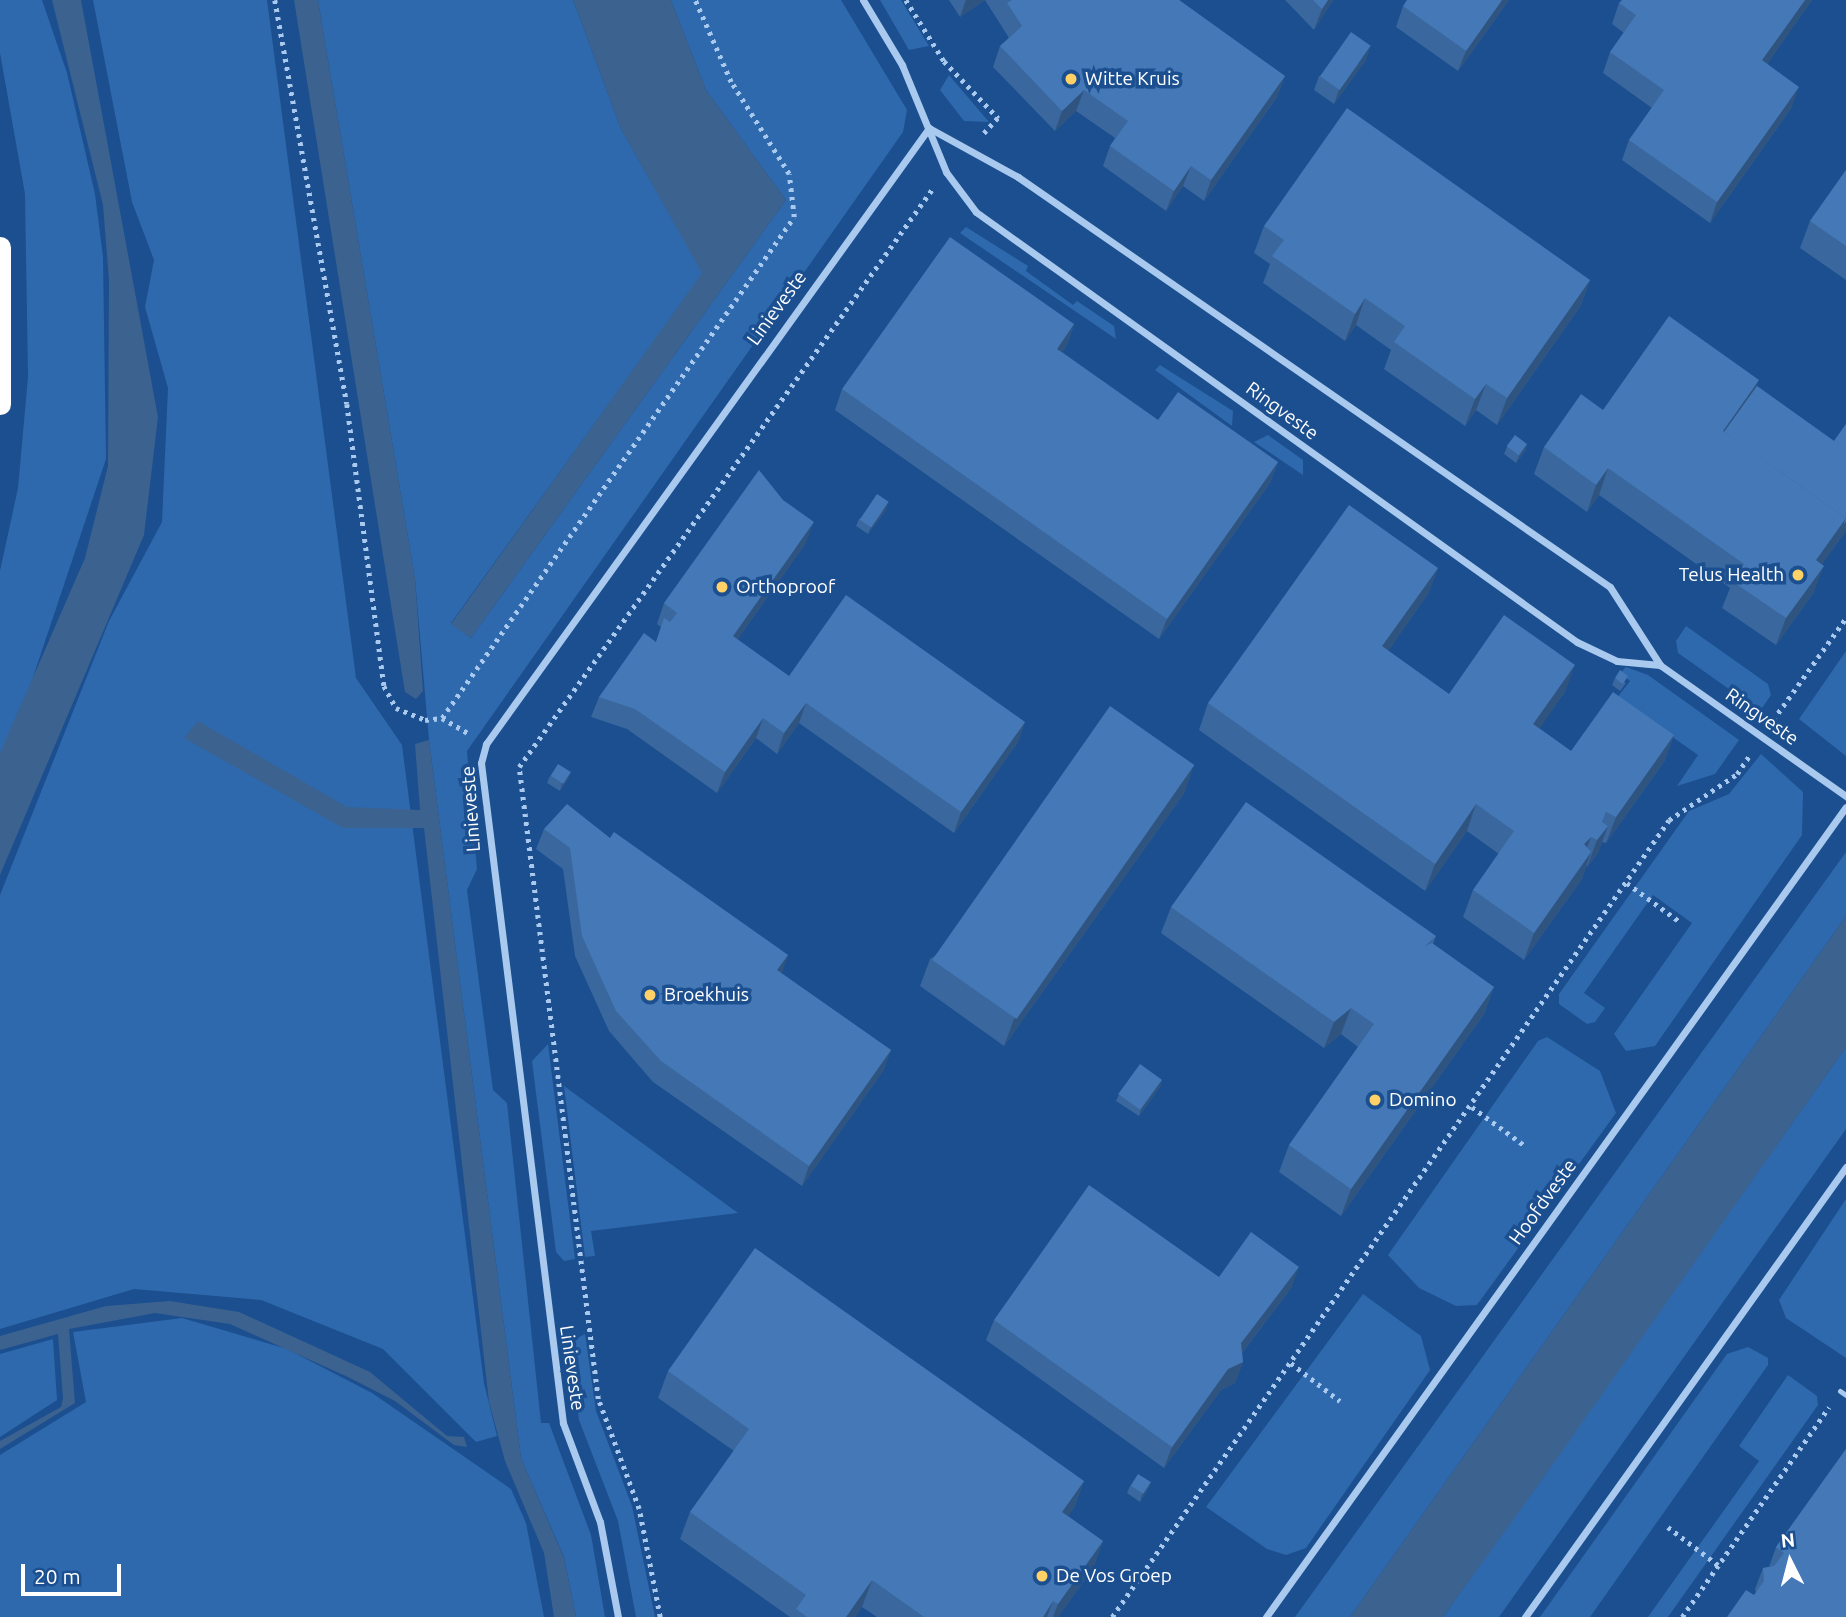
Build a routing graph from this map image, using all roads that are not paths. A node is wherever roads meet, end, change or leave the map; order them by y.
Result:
1 (863, 0) edge
2 (929, 128) junction
3 (0, 247) edge
4 (0, 404) edge
5 (1660, 665) junction
6 (1846, 796) edge
7 (1846, 807) edge
8 (1846, 1167) edge
9 (618, 1617) edge
10 (1266, 1617) edge
11 (1525, 1617) edge

1 - 2 street, Ringveste
2 - 5 street, Ringveste
2 - 5 street, Ringveste
2 - 9 street, Linieveste
3 - 4 highway
5 - 6 street, Ringveste
7 - 10 street, Hoofdveste
8 - 11 street

